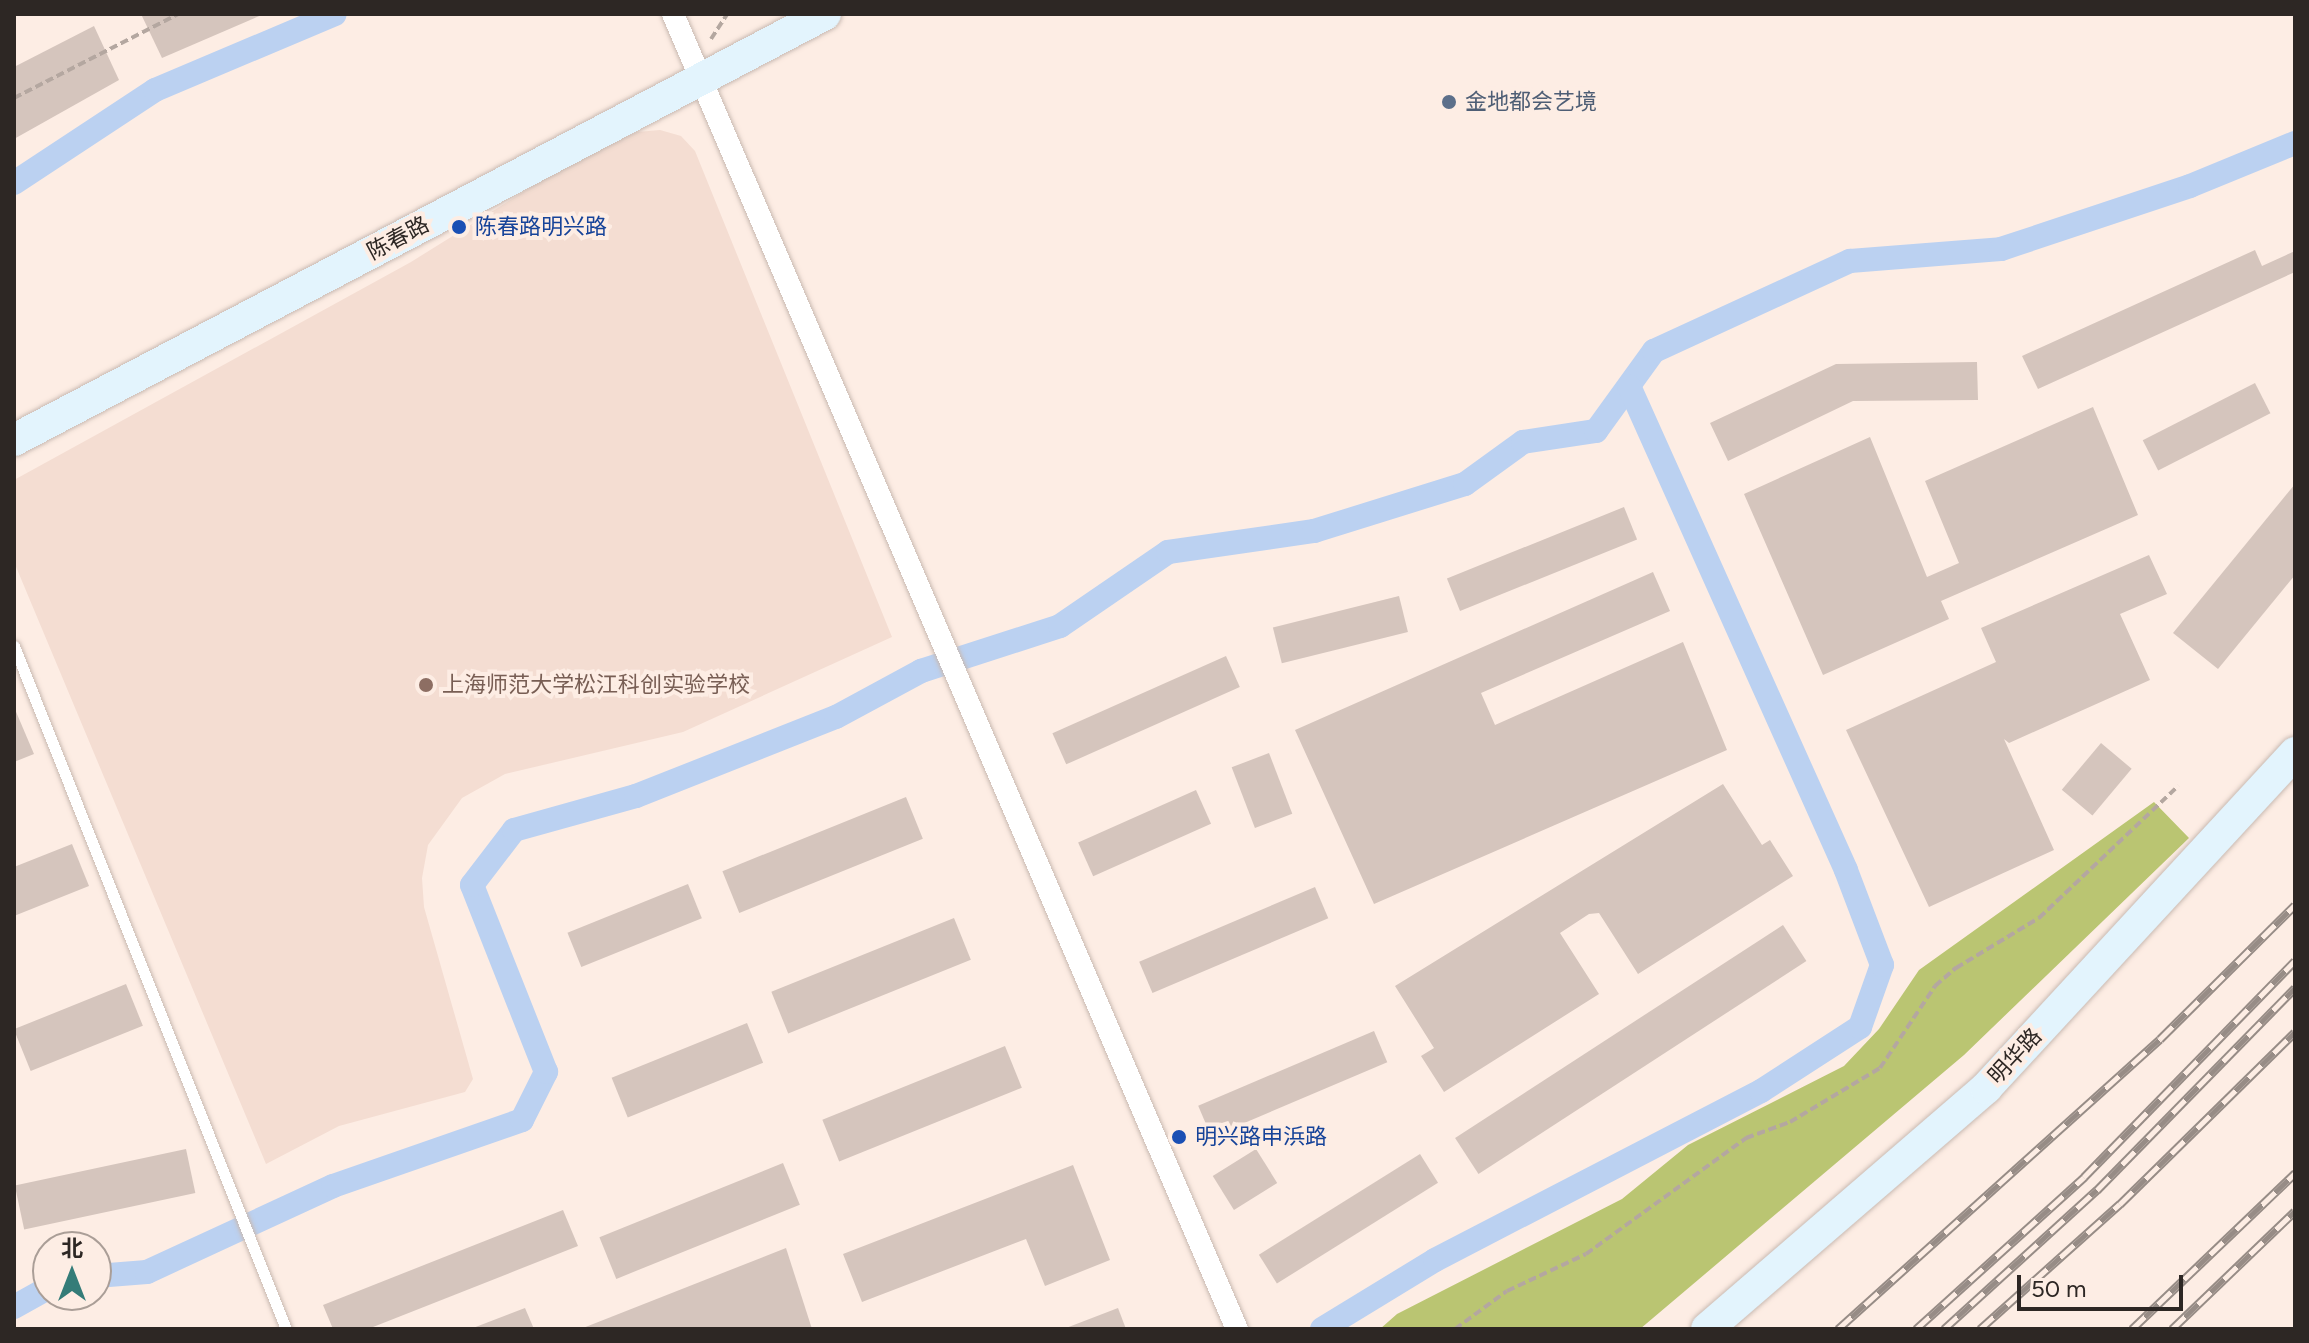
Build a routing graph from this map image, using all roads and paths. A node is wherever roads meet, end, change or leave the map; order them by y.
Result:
1 (178, 14) edge
2 (673, 14) edge
3 (727, 14) edge
4 (825, 14) edge
5 (711, 39) dead end
6 (701, 79) junction
7 (14, 98) edge
8 (14, 440) edge
9 (14, 646) edge
10 (2295, 753) edge
11 (2178, 786) dead end
12 (1236, 1327) edge
13 (286, 1329) edge
14 (1455, 1329) edge
15 (1707, 1329) edge

1 - 7 path
2 - 6 street
3 - 5 path
4 - 6 street, 陈春路
6 - 8 street, 陈春路
6 - 12 street
9 - 13 lane
10 - 15 street, 明华路
11 - 14 path

